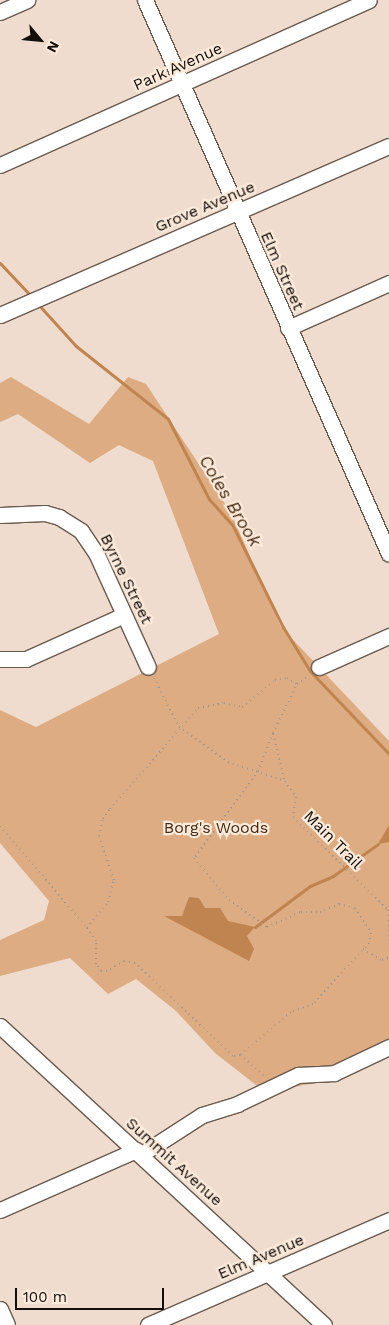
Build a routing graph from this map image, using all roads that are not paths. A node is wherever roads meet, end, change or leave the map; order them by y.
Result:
1 (27, 0) edge
2 (144, 0) edge
3 (369, 0) edge
4 (0, 12) edge
5 (182, 85) junction
6 (389, 146) edge
7 (0, 164) edge
8 (237, 212) junction
9 (389, 282) edge
10 (0, 315) edge
11 (288, 328) junction
12 (0, 515) edge
13 (389, 554) edge
14 (124, 614) junction
15 (389, 636) edge
16 (0, 659) edge
17 (148, 667) road end
18 (319, 667) road end
19 (2, 1030) edge
20 (389, 1046) edge
21 (138, 1152) junction
22 (0, 1210) edge
23 (389, 1220) edge
24 (269, 1272) junction
25 (0, 1309) edge
26 (178, 1319) edge
27 (7, 1325) edge
28 (148, 1325) edge
29 (324, 1325) edge

1 - 4 street
2 - 5 street, Elm Street
3 - 5 street, Park Avenue
5 - 7 street, Park Avenue
5 - 8 street, Elm Street
6 - 8 street, Grove Avenue
8 - 10 street, Grove Avenue
8 - 11 street, Elm Street
9 - 11 street
11 - 13 street, Elm Street
12 - 14 street, Byrne Street
14 - 16 street
14 - 17 street, Byrne Street
15 - 18 street
19 - 21 street, Summit Avenue
20 - 21 street
21 - 22 street
21 - 24 street, Summit Avenue
23 - 24 street, Elm Avenue
24 - 26 street, Elm Avenue
24 - 29 street, Summit Avenue
25 - 27 street
26 - 28 street, Elm Avenue

